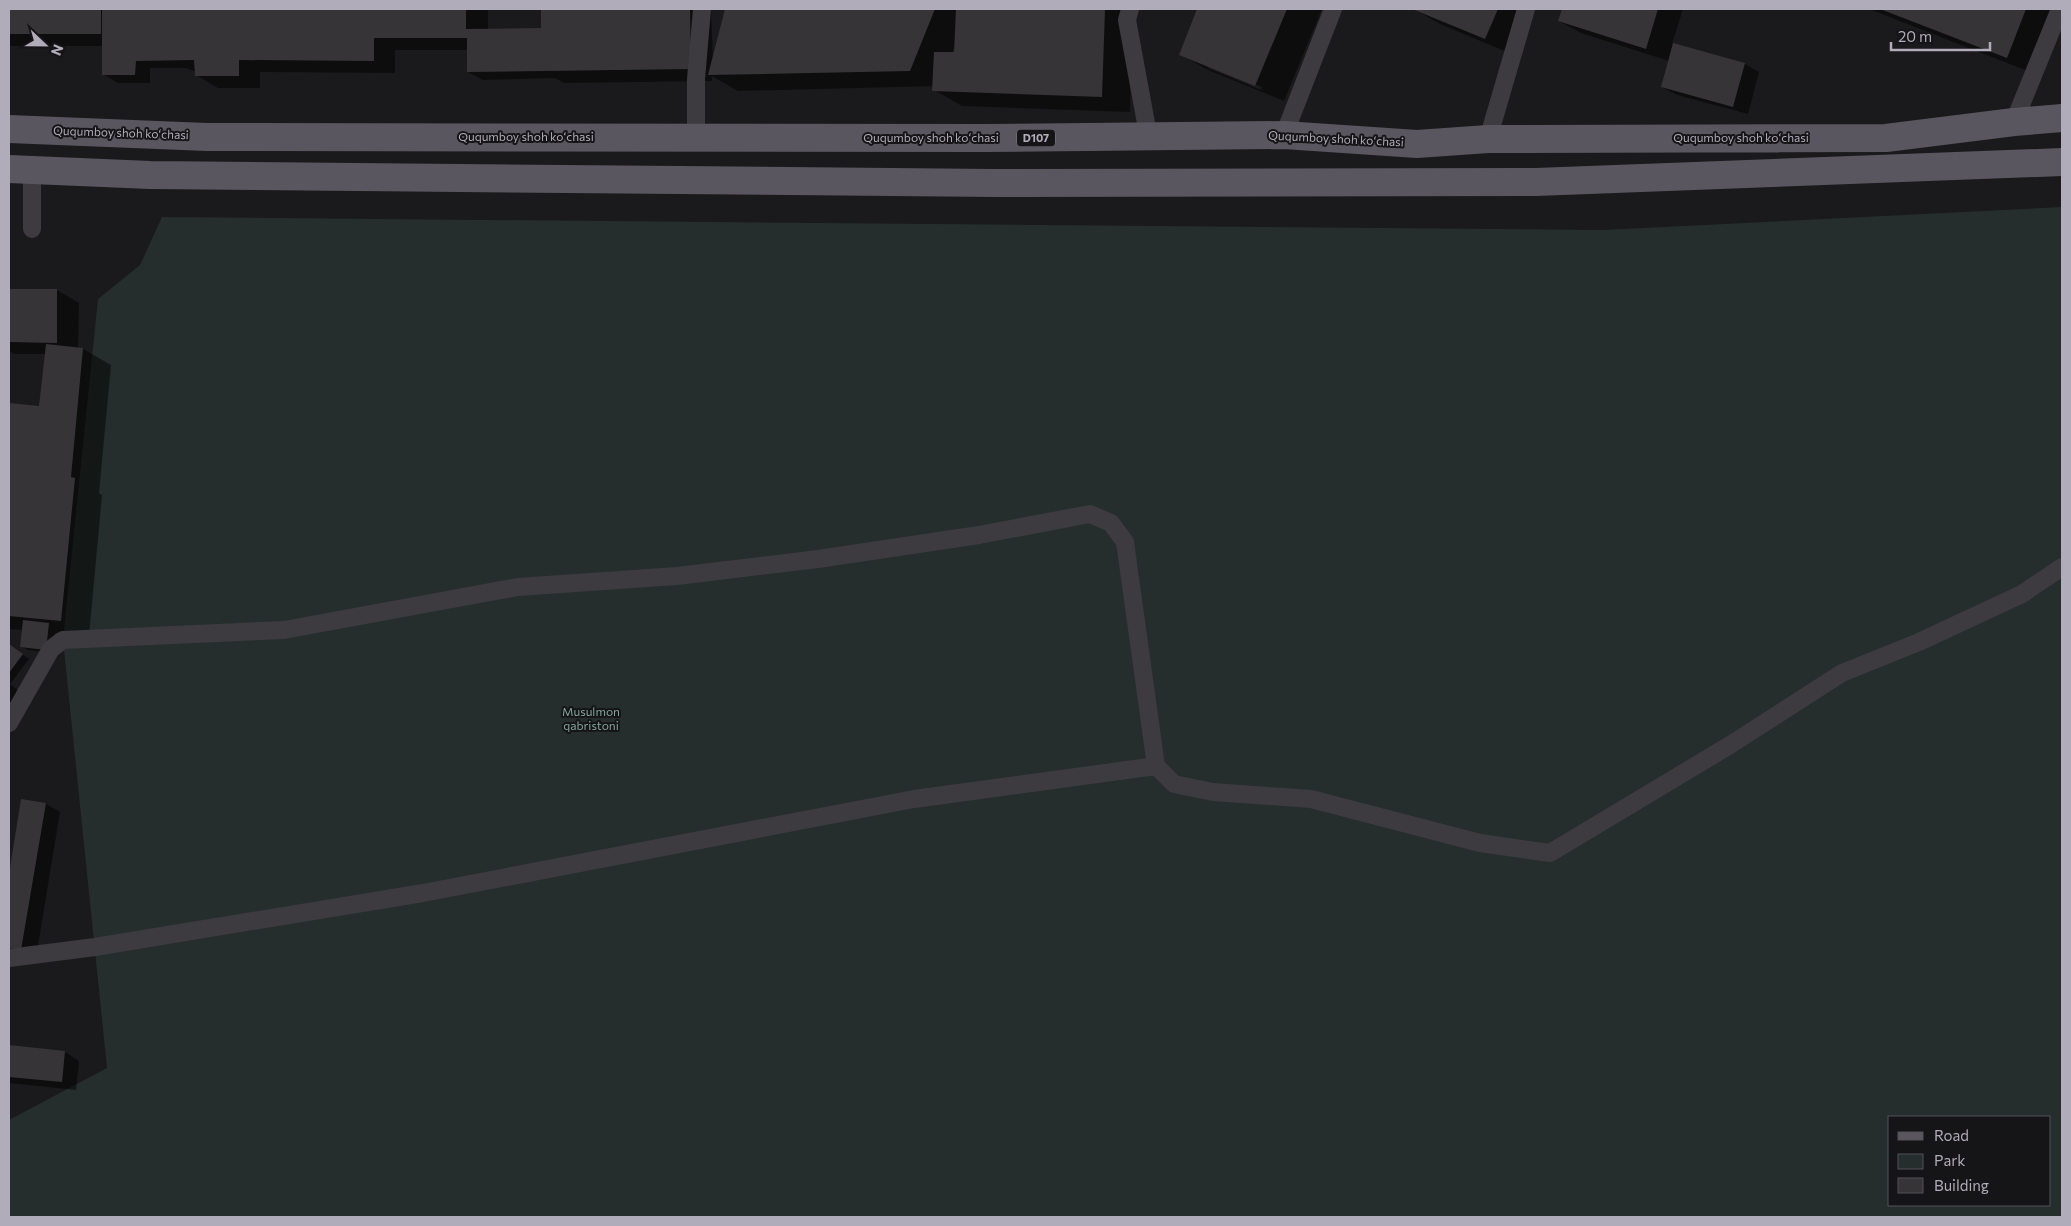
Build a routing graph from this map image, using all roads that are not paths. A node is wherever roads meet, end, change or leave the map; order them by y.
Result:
1 (702, 9) edge
2 (1130, 9) edge
3 (1333, 9) edge
4 (1526, 9) edge
5 (2060, 9) edge
6 (2062, 118) edge
7 (2014, 122) junction
8 (1146, 123) dead end
9 (9, 129) edge
10 (1284, 135) junction
11 (696, 138) junction
12 (1488, 139) junction
13 (2062, 162) edge
14 (20, 170) edge
15 (32, 229) dead end
16 (2062, 567) edge
17 (9, 723) edge
18 (1156, 766) junction
19 (9, 958) edge

1 - 11 lane
2 - 8 lane
3 - 10 lane
4 - 12 lane
5 - 7 lane
6 - 7 main road, Ququmboy shoh koʻchasi / D107
7 - 12 main road, Ququmboy shoh koʻchasi / D107
9 - 11 main road, Ququmboy shoh koʻchasi / D107
10 - 11 main road, Ququmboy shoh koʻchasi / D107
10 - 12 main road, Ququmboy shoh koʻchasi / D107
13 - 14 main road
14 - 15 lane
16 - 18 lane
17 - 18 lane
18 - 19 lane

